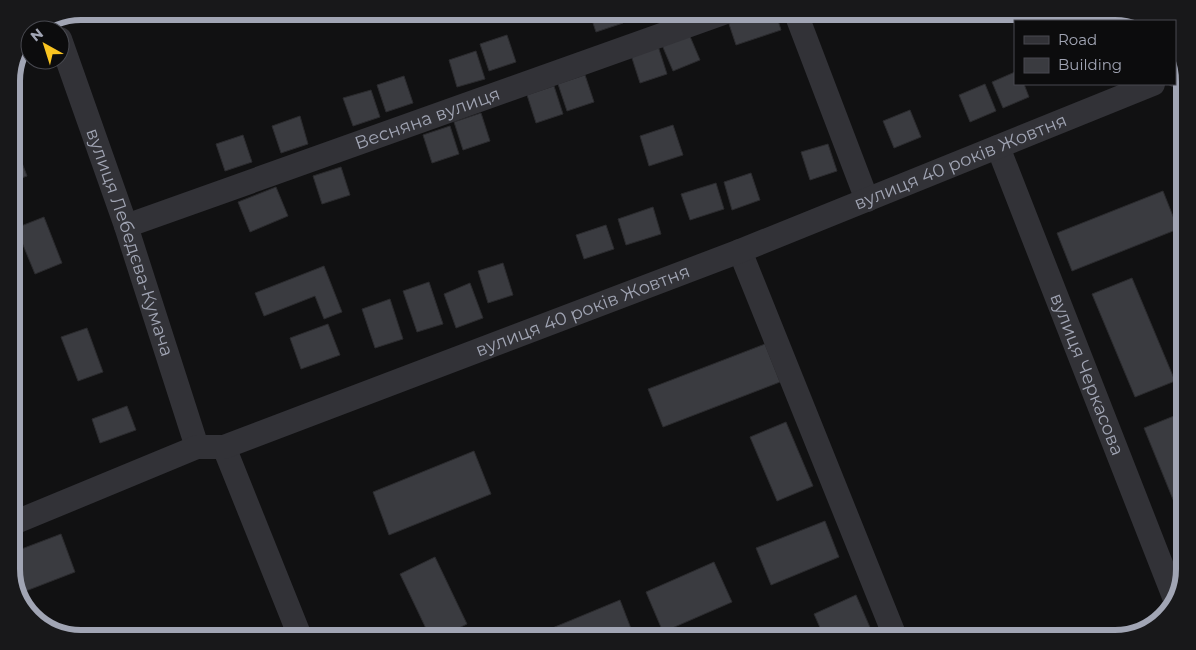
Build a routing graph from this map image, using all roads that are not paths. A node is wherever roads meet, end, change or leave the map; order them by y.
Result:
1 (704, 20) edge
2 (798, 20) edge
3 (70, 67) edge
4 (1151, 85) edge
5 (998, 147) junction
6 (867, 200) junction
7 (126, 226) junction
8 (740, 251) junction
9 (224, 447) junction
10 (197, 448) junction
11 (20, 520) edge
12 (1172, 592) edge
13 (297, 630) edge
14 (892, 630) edge

1 - 7 street, Весняна вулиця
2 - 6 street
3 - 7 street, вулиця Лебедєва-Кумача
4 - 5 street, вулиця 40 років Жовтня
5 - 6 street, вулиця 40 років Жовтня
5 - 12 street, вулиця Черкасова
6 - 8 street, вулиця 40 років Жовтня
7 - 10 street, вулиця Лебедєва-Кумача
8 - 9 street, вулиця 40 років Жовтня
8 - 14 street
9 - 10 street, вулиця 40 років Жовтня
9 - 13 street
10 - 11 street, вулиця 40 років Жовтня

